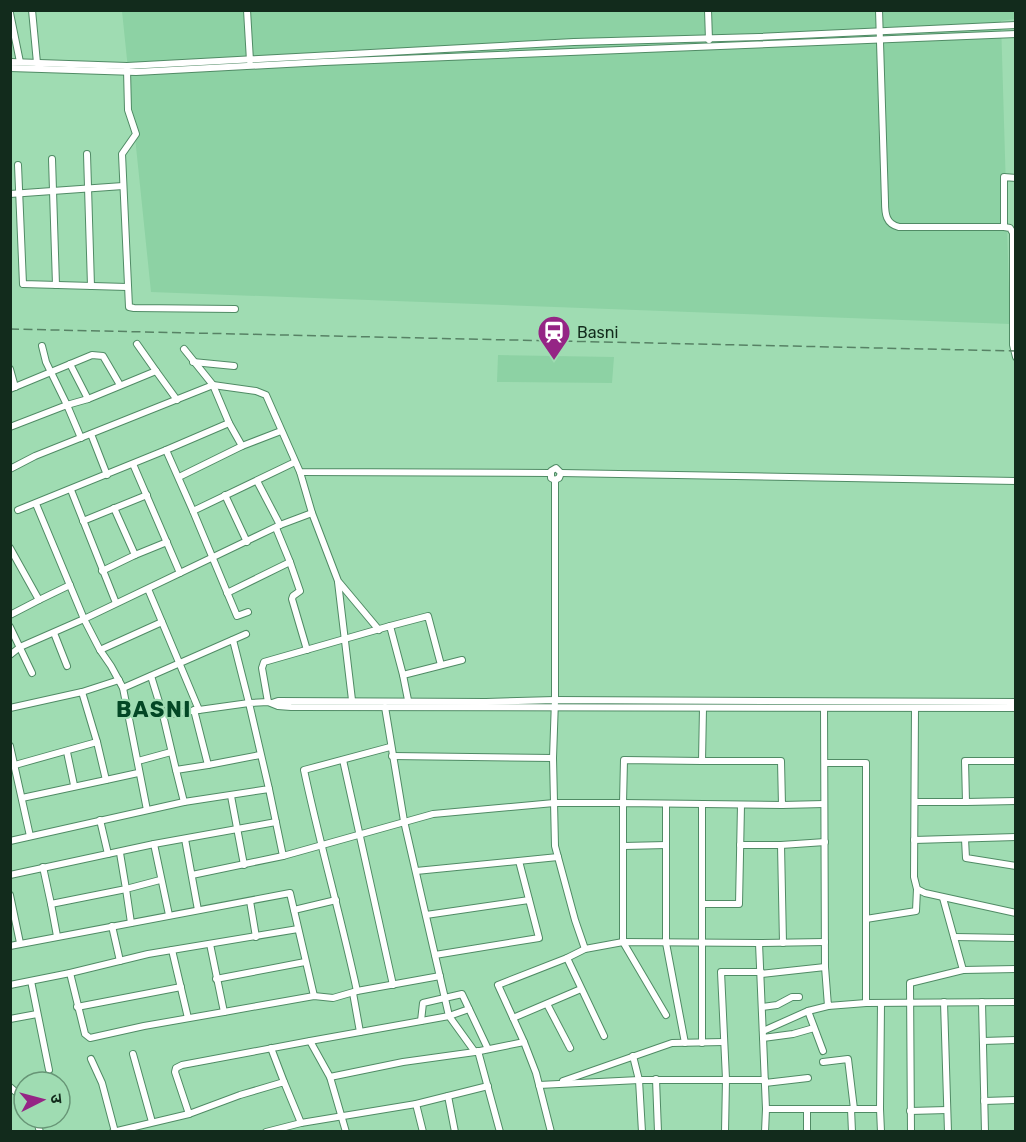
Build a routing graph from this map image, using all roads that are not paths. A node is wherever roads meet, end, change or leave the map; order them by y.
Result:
1 (32, 10) edge
2 (247, 10) edge
3 (708, 10) edge
4 (879, 10) edge
5 (10, 13) edge
6 (1016, 25) edge
7 (880, 32) junction
8 (1016, 34) edge
9 (709, 37) junction
10 (880, 40) junction
11 (710, 46) junction
12 (250, 58) junction
13 (10, 62) edge
14 (20, 62) junction
15 (37, 63) junction
16 (251, 66) junction
17 (10, 68) edge
18 (127, 69) junction
19 (87, 154) dead end
20 (52, 159) dead end
21 (18, 165) dead end
22 (1016, 178) edge
23 (123, 186) junction
24 (88, 189) junction
25 (54, 191) junction
26 (20, 193) junction
27 (10, 194) edge
28 (1010, 228) edge
29 (56, 285) junction
30 (91, 286) junction
31 (127, 287) junction
32 (1015, 308) edge
33 (235, 309) dead end
34 (137, 344) dead end
35 (42, 346) dead end
36 (184, 349) dead end
37 (1016, 357) edge
38 (193, 362) junction
39 (70, 364) junction
40 (234, 366) dead end
41 (10, 369) edge
42 (156, 371) junction
43 (52, 372) junction
44 (120, 385) junction
45 (213, 386) junction
46 (13, 388) edge
47 (88, 399) junction
48 (177, 400) junction
49 (67, 405) junction
50 (229, 423) junction
51 (10, 427) edge
52 (281, 431) junction
53 (91, 434) junction
54 (81, 438) junction
55 (242, 446) junction
56 (166, 450) junction
57 (295, 462) junction
58 (133, 464) junction
59 (10, 469) edge
60 (300, 472) junction
61 (550, 473) junction
62 (561, 473) junction
63 (107, 475) junction
64 (179, 477) junction
65 (555, 480) junction
66 (257, 481) junction
67 (1016, 481) edge
68 (71, 490) junction
69 (147, 495) junction
70 (225, 495) junction
71 (36, 504) junction
72 (114, 508) junction
73 (18, 510) dead end
74 (193, 511) junction
75 (312, 513) junction
76 (83, 521) junction
77 (278, 526) junction
78 (167, 542) junction
79 (247, 542) junction
80 (10, 548) edge
81 (135, 555) junction
82 (213, 557) junction
83 (13, 559) edge
84 (290, 562) junction
85 (102, 571) junction
86 (180, 573) junction
87 (338, 581) junction
88 (70, 585) junction
89 (148, 589) junction
90 (227, 593) junction
91 (39, 600) junction
92 (116, 603) junction
93 (248, 612) dead end
94 (10, 615) edge
95 (84, 619) junction
96 (162, 622) junction
97 (390, 626) junction
98 (10, 627) edge
99 (379, 630) junction
100 (54, 633) junction
101 (246, 634) dead end
102 (233, 640) junction
103 (343, 640) junction
104 (20, 647) junction
105 (100, 650) junction
106 (307, 650) junction
107 (10, 655) edge
108 (462, 660) dead end
109 (180, 662) junction
110 (441, 665) junction
111 (67, 666) dead end
112 (32, 673) dead end
113 (403, 675) junction
114 (151, 676) junction
115 (119, 680) junction
116 (123, 688) junction
117 (82, 692) junction
118 (352, 700) junction
119 (408, 700) junction
120 (555, 700) junction
121 (1016, 702) edge
122 (249, 703) junction
123 (270, 703) junction
124 (680, 705) junction
125 (385, 707) junction
126 (10, 708) edge
127 (555, 708) junction
128 (702, 708) junction
129 (824, 708) junction
130 (915, 708) junction
131 (1016, 708) edge
132 (197, 710) junction
133 (163, 715) junction
134 (97, 742) junction
135 (10, 746) edge
136 (390, 747) junction
137 (67, 752) junction
138 (171, 752) junction
139 (260, 755) junction
140 (392, 756) junction
141 (553, 758) junction
142 (343, 760) junction
143 (702, 760) junction
144 (138, 761) junction
145 (1016, 761) edge
146 (825, 764) junction
147 (15, 765) junction
148 (208, 765) junction
149 (176, 770) junction
150 (138, 773) junction
151 (106, 780) junction
152 (74, 785) junction
153 (269, 789) junction
154 (231, 796) junction
155 (22, 798) junction
156 (1016, 801) edge
157 (184, 802) junction
158 (915, 802) junction
159 (966, 802) junction
160 (554, 803) junction
161 (623, 803) junction
162 (666, 804) junction
163 (702, 804) junction
164 (824, 804) junction
165 (741, 805) junction
166 (782, 805) junction
167 (147, 810) junction
168 (100, 819) junction
169 (404, 821) junction
170 (276, 822) junction
171 (237, 830) junction
172 (30, 836) junction
173 (360, 836) junction
174 (1016, 837) edge
175 (965, 838) junction
176 (185, 839) junction
177 (914, 840) junction
178 (10, 841) edge
179 (825, 842) junction
180 (154, 844) junction
181 (666, 845) junction
182 (740, 845) junction
183 (781, 845) junction
184 (320, 846) junction
185 (624, 846) junction
186 (120, 853) junction
187 (108, 854) junction
188 (283, 856) junction
189 (558, 857) junction
190 (519, 861) junction
191 (244, 865) junction
192 (1016, 866) edge
193 (43, 867) junction
194 (416, 871) junction
195 (10, 875) edge
196 (192, 875) junction
197 (160, 880) junction
198 (126, 889) junction
199 (917, 889) junction
200 (10, 895) edge
201 (943, 898) junction
202 (336, 900) junction
203 (529, 900) junction
204 (250, 901) junction
205 (51, 904) junction
206 (702, 904) junction
207 (198, 910) junction
208 (294, 910) junction
209 (1016, 912) edge
210 (169, 915) junction
211 (426, 915) junction
212 (866, 919) junction
213 (131, 923) junction
214 (112, 926) junction
215 (298, 929) junction
216 (57, 936) junction
217 (256, 936) junction
218 (954, 937) junction
219 (1016, 938) edge
220 (623, 942) junction
221 (825, 942) junction
222 (20, 943) junction
223 (666, 943) junction
224 (759, 943) junction
225 (783, 943) junction
226 (210, 944) junction
227 (701, 944) junction
228 (10, 946) edge
229 (585, 949) junction
230 (172, 950) junction
231 (435, 954) junction
232 (567, 958) junction
233 (120, 961) junction
234 (305, 962) junction
235 (825, 967) junction
236 (1016, 969) edge
237 (963, 970) junction
238 (70, 973) junction
239 (761, 973) junction
240 (440, 976) junction
241 (216, 979) junction
242 (31, 981) junction
243 (10, 985) edge
244 (393, 985) junction
245 (181, 987) junction
246 (581, 989) junction
247 (355, 992) junction
248 (314, 996) junction
249 (799, 997) dead end
250 (445, 998) junction
251 (910, 1002) junction
252 (944, 1002) junction
253 (982, 1002) junction
254 (1016, 1002) edge
255 (866, 1003) junction
256 (881, 1003) junction
257 (547, 1004) junction
258 (828, 1006) junction
259 (77, 1007) junction
260 (762, 1007) junction
261 (469, 1009) junction
262 (808, 1011) junction
263 (224, 1012) junction
264 (38, 1014) junction
265 (666, 1015) dead end
266 (449, 1016) junction
267 (188, 1018) junction
268 (513, 1018) junction
269 (10, 1019) edge
270 (421, 1021) junction
271 (814, 1028) junction
272 (360, 1032) junction
273 (763, 1034) junction
274 (604, 1036) dead end
275 (1016, 1040) edge
276 (310, 1041) junction
277 (983, 1041) junction
278 (524, 1042) junction
279 (684, 1042) junction
280 (702, 1042) junction
281 (724, 1042) junction
282 (272, 1048) junction
283 (570, 1048) dead end
284 (488, 1049) junction
285 (477, 1051) junction
286 (823, 1051) dead end
287 (133, 1054) dead end
288 (633, 1056) junction
289 (91, 1059) dead end
290 (823, 1062) dead end
291 (49, 1070) dead end
292 (330, 1077) junction
293 (808, 1078) dead end
294 (656, 1079) junction
295 (726, 1079) junction
296 (639, 1080) junction
297 (284, 1082) junction
298 (765, 1082) junction
299 (539, 1085) junction
300 (554, 1085) junction
301 (488, 1086) junction
302 (448, 1096) junction
303 (1016, 1100) edge
304 (984, 1101) junction
305 (416, 1104) junction
306 (766, 1109) junction
307 (807, 1109) junction
308 (853, 1109) junction
309 (880, 1109) junction
310 (947, 1110) junction
311 (910, 1111) junction
312 (189, 1114) junction
313 (342, 1117) junction
314 (152, 1122) junction
315 (301, 1123) junction
316 (114, 1131) edge
317 (266, 1131) edge
318 (346, 1131) edge
319 (423, 1131) edge
320 (455, 1131) edge
321 (500, 1131) edge
322 (551, 1131) edge
323 (634, 1131) edge
324 (642, 1131) edge
325 (658, 1131) edge
326 (725, 1131) edge
327 (765, 1131) edge
328 (807, 1131) edge
329 (852, 1131) edge
330 (881, 1131) edge
331 (911, 1131) edge
332 (948, 1131) edge
333 (985, 1131) edge

1 - 15 street
2 - 12 street
3 - 9 street
4 - 7 street
5 - 14 street
6 - 7 street
7 - 9 street
7 - 10 street
8 - 10 street
9 - 11 street
9 - 12 street
10 - 11 street
10 - 28 street
11 - 16 street
12 - 16 street
12 - 18 street
13 - 14 street
14 - 15 street
15 - 18 street
16 - 18 street
17 - 18 street
18 - 23 street
19 - 24 street
20 - 25 street
21 - 26 street
22 - 28 street
23 - 24 street
23 - 31 street
24 - 25 street
24 - 30 street
25 - 26 street
25 - 29 street
26 - 27 street
26 - 29 street
28 - 32 street
29 - 30 street
30 - 31 street
31 - 33 street
32 - 37 street
34 - 42 street
35 - 43 street
36 - 38 street
38 - 40 street
38 - 45 street
39 - 43 street
39 - 44 street
39 - 47 street
41 - 46 street
42 - 44 street
42 - 48 street
43 - 46 street
43 - 49 street
44 - 47 street
45 - 48 street
45 - 50 street
45 - 52 street
47 - 49 street
48 - 53 street
49 - 51 street
49 - 54 street
50 - 55 street
50 - 56 street
52 - 55 street
52 - 57 street
53 - 54 street
53 - 63 street
54 - 59 street
55 - 64 street
56 - 58 street
56 - 64 street
57 - 60 street
57 - 66 street
58 - 63 street
58 - 69 street
60 - 61 street
60 - 75 street
61 - 62 street
61 - 65 street
62 - 65 street
62 - 67 street
63 - 68 street
64 - 74 street
65 - 120 street
66 - 70 street
66 - 77 street
68 - 71 street
68 - 76 street
69 - 72 street
69 - 78 street
70 - 74 street
70 - 79 street
71 - 73 street
71 - 88 street
72 - 76 street
72 - 81 street
74 - 82 street
75 - 77 street
75 - 87 street
76 - 85 street
77 - 79 street
77 - 84 street
78 - 81 street
78 - 86 street
79 - 82 street
80 - 83 street
81 - 85 street
82 - 86 street
82 - 90 street
83 - 91 street
84 - 90 street
84 - 106 street
85 - 92 street
86 - 89 street
87 - 99 street
87 - 103 street
88 - 91 street
88 - 95 street
89 - 92 street
89 - 96 street
90 - 93 street
91 - 94 street
92 - 95 street
95 - 100 street
95 - 105 street
96 - 105 street
96 - 109 street
97 - 99 street
97 - 110 street
97 - 113 street
98 - 104 street
99 - 103 street
100 - 104 street
100 - 111 street
101 - 102 street
102 - 109 street
102 - 122 street
103 - 106 street
103 - 118 street
104 - 107 street
104 - 112 street
105 - 115 street
106 - 123 street
108 - 110 street
109 - 114 street
109 - 132 street
110 - 113 street
113 - 119 street
114 - 116 street
114 - 133 street
115 - 116 street
115 - 117 street
116 - 144 street
117 - 126 street
117 - 134 street
118 - 119 street
118 - 123 street
119 - 120 street
120 - 124 street
120 - 127 street
121 - 124 street
122 - 123 street
122 - 132 street
122 - 139 street
123 - 125 street
124 - 127 street
124 - 128 street
125 - 127 street
125 - 136 street
127 - 141 street
128 - 129 street
128 - 143 street
129 - 130 street
129 - 146 street
130 - 131 street
130 - 158 street
132 - 133 street
132 - 148 street
133 - 138 street
134 - 137 street
134 - 151 street
135 - 147 street
136 - 140 street
136 - 142 street
137 - 147 street
137 - 152 street
138 - 144 street
138 - 149 street
139 - 148 street
139 - 153 street
140 - 141 street
140 - 169 street
141 - 160 street
142 - 173 street
142 - 184 street
143 - 161 street
143 - 166 street
144 - 150 street
145 - 159 street
146 - 164 street
146 - 212 street
147 - 155 street
148 - 149 street
149 - 157 street
150 - 151 street
150 - 167 street
151 - 152 street
152 - 155 street
153 - 154 street
153 - 170 street
154 - 157 street
154 - 171 street
155 - 172 street
156 - 159 street
157 - 167 street
158 - 159 street
158 - 177 street
160 - 161 street
160 - 169 street
160 - 189 street
161 - 162 street
161 - 185 street
162 - 163 street
162 - 181 street
163 - 165 street
163 - 206 street
164 - 166 street
164 - 179 street
165 - 166 street
165 - 182 street
167 - 168 street
168 - 172 street
168 - 187 street
169 - 173 street
169 - 194 street
170 - 171 street
170 - 188 street
171 - 176 street
171 - 191 street
172 - 178 street
173 - 184 street
173 - 244 street
174 - 175 street
175 - 177 street
175 - 192 street
176 - 180 street
176 - 196 street
177 - 199 street
179 - 183 street
179 - 221 street
180 - 186 street
180 - 197 street
181 - 185 street
181 - 223 street
182 - 183 street
182 - 206 street
183 - 225 street
184 - 188 street
184 - 202 street
185 - 220 street
186 - 187 street
186 - 198 street
187 - 193 street
188 - 191 street
189 - 190 street
189 - 229 street
190 - 194 street
190 - 203 street
191 - 196 street
193 - 195 street
193 - 205 street
194 - 211 street
196 - 207 street
197 - 198 street
197 - 210 street
198 - 205 street
198 - 213 street
199 - 201 street
199 - 212 street
200 - 222 street
201 - 209 street
201 - 218 street
202 - 208 street
202 - 247 street
203 - 211 street
203 - 231 street
204 - 207 street
204 - 208 street
204 - 217 street
205 - 216 street
206 - 227 street
207 - 210 street
208 - 215 street
210 - 213 street
211 - 231 street
212 - 255 street
213 - 214 street
214 - 216 street
214 - 233 street
215 - 217 street
215 - 234 street
216 - 222 street
217 - 226 street
218 - 219 street
218 - 237 street
220 - 223 street
220 - 229 street
220 - 265 street
221 - 225 street
221 - 235 street
222 - 228 street
223 - 227 street
223 - 279 street
224 - 225 street
224 - 227 street
224 - 239 street
226 - 230 street
226 - 241 street
227 - 280 street
229 - 232 street
230 - 233 street
230 - 245 street
231 - 240 street
232 - 246 street
232 - 268 street
233 - 238 street
234 - 241 street
234 - 248 street
235 - 239 street
235 - 258 street
236 - 237 street
237 - 251 street
238 - 242 street
238 - 259 street
239 - 260 street
239 - 281 street
240 - 244 street
240 - 250 street
241 - 263 street
242 - 243 street
242 - 264 street
244 - 247 street
245 - 259 street
245 - 267 street
246 - 257 street
246 - 274 street
247 - 248 street
247 - 272 street
248 - 263 street
249 - 260 street
250 - 261 street
250 - 266 street
250 - 270 street
251 - 252 street
251 - 256 street
251 - 311 street
252 - 253 street
252 - 310 street
253 - 254 street
253 - 277 street
255 - 256 street
255 - 258 street
256 - 309 street
257 - 268 street
257 - 283 street
258 - 262 street
259 - 267 street
260 - 273 street
261 - 266 street
261 - 284 street
262 - 271 street
262 - 273 street
263 - 267 street
264 - 269 street
264 - 291 street
266 - 270 street
266 - 285 street
268 - 278 street
270 - 272 street
271 - 273 street
271 - 286 street
272 - 276 street
273 - 298 street
275 - 277 street
276 - 282 street
276 - 292 street
277 - 304 street
278 - 284 street
278 - 299 street
279 - 280 street
279 - 288 street
280 - 281 street
281 - 295 street
282 - 297 street
282 - 312 street
284 - 285 street
285 - 292 street
285 - 301 street
287 - 314 street
288 - 296 street
288 - 300 street
289 - 316 street
290 - 308 street
292 - 313 street
293 - 298 street
294 - 295 street
294 - 296 street
294 - 325 street
295 - 298 street
295 - 326 street
296 - 300 street
296 - 324 street
297 - 312 street
297 - 315 street
298 - 306 street
299 - 300 street
299 - 322 street
301 - 302 street
301 - 321 street
302 - 305 street
302 - 320 street
303 - 304 street
304 - 333 street
305 - 313 street
305 - 319 street
306 - 307 street
306 - 327 street
307 - 308 street
307 - 328 street
308 - 309 street
308 - 329 street
309 - 330 street
310 - 311 street
310 - 332 street
311 - 331 street
312 - 314 street
313 - 315 street
313 - 318 street
314 - 316 street
315 - 317 street
323 - 324 street

